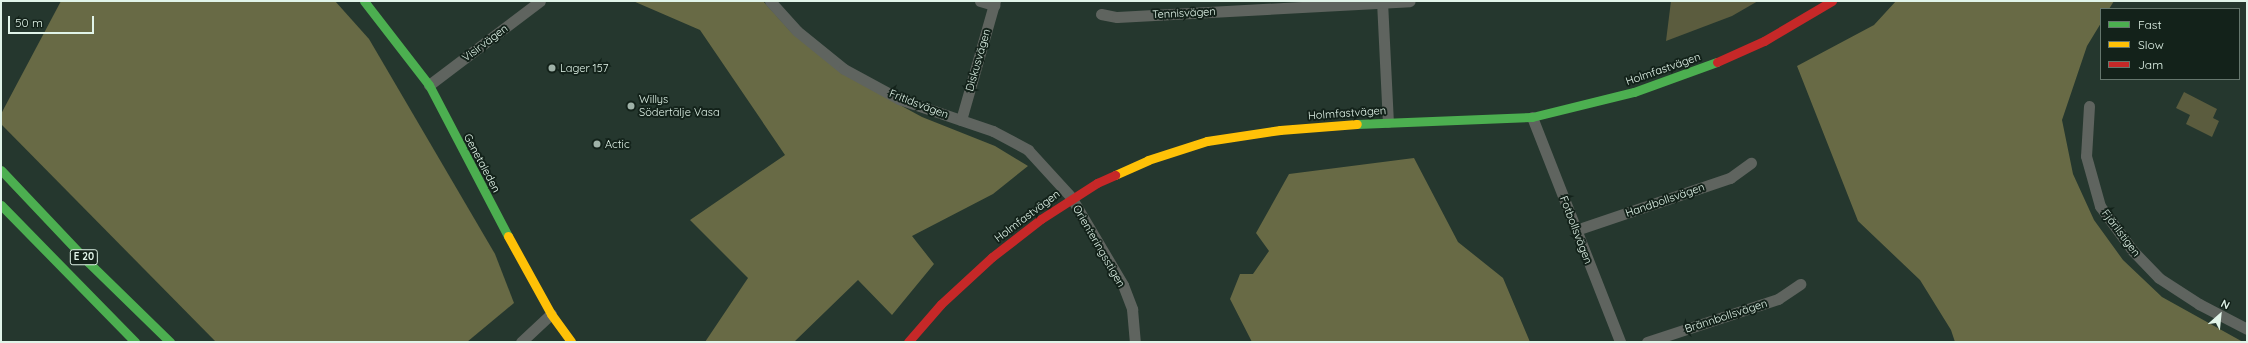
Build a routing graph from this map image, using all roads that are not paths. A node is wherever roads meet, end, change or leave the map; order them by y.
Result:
1 (364, 1) edge
2 (540, 1) edge
3 (770, 1) edge
4 (980, 1) edge
5 (1410, 1) edge
6 (1832, 1) edge
7 (1382, 2) edge
8 (994, 3) edge
9 (1101, 14) dead end
10 (429, 85) junction
11 (2089, 106) dead end
12 (1532, 117) junction
13 (961, 120) junction
14 (1388, 122) junction
15 (1751, 163) dead end
16 (1, 170) edge
17 (1071, 198) junction
18 (1, 205) edge
19 (1576, 230) junction
20 (1800, 284) dead end
21 (551, 314) junction
22 (2247, 329) edge
23 (135, 342) edge
24 (170, 342) edge
25 (521, 342) edge
26 (571, 342) edge
27 (908, 342) edge
28 (1135, 342) edge
29 (1620, 342) edge
30 (1647, 342) edge

1 - 10 main road, Genetaleden
2 - 10 street, Visirvägen
3 - 13 street, Fritidsvägen
4 - 8 street
5 - 7 street, Tennisvägen
6 - 12 main road, Holmfastvägen
7 - 9 street, Tennisvägen
7 - 14 street
8 - 13 street, Diskusvägen
10 - 21 main road, Genetaleden
11 - 22 street, Fjärilstigen
12 - 14 main road, Holmfastvägen
12 - 19 street, Fotbollsvägen
13 - 17 street, Fritidsvägen
14 - 17 main road, Holmfastvägen
15 - 19 street, Handbollsvägen
16 - 24 main road, E 20
17 - 27 main road, Holmfastvägen
17 - 28 street, Orienteringsstigen
18 - 23 main road, E 20
19 - 29 street, Fotbollsvägen
20 - 30 street, Brännbollsvägen
21 - 25 street
21 - 26 main road, Genetaleden

